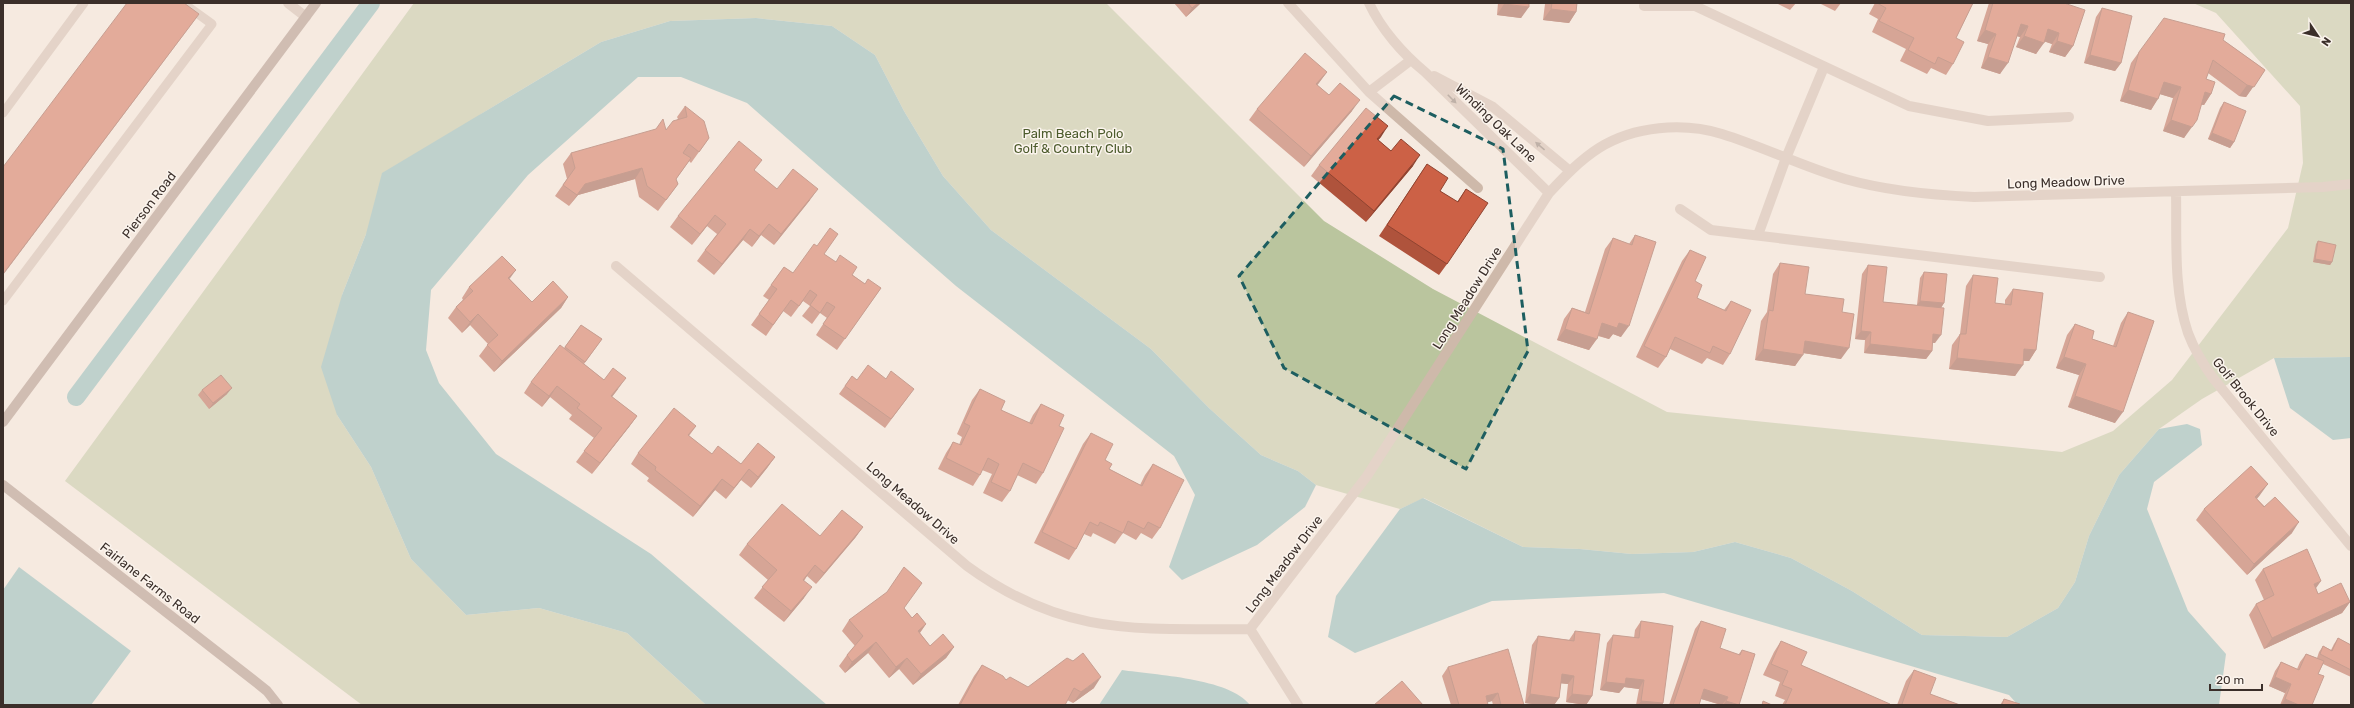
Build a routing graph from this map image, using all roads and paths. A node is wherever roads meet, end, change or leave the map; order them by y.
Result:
1 (84, 3) edge
2 (183, 3) edge
3 (288, 3) edge
4 (316, 3) edge
5 (1288, 3) edge
6 (1369, 3) edge
7 (1644, 6) dead end
8 (306, 17) junction
9 (1411, 60) junction
10 (1824, 67) junction
11 (1425, 72) junction
12 (1369, 92) junction
13 (3, 113) edge
14 (2069, 117) dead end
15 (1786, 158) junction
16 (1570, 171) junction
17 (2351, 184) edge
18 (1478, 188) dead end
19 (1549, 192) junction
20 (2176, 192) junction
21 (1680, 209) dead end
22 (1758, 235) junction
23 (616, 266) dead end
24 (2100, 277) dead end
25 (3, 301) edge
26 (3, 422) edge
27 (3, 485) edge
28 (2351, 546) edge
29 (1250, 629) junction
30 (278, 705) edge
31 (1298, 705) edge

1 - 13 lane
2 - 25 lane
3 - 8 street
4 - 8 street, Pierson Road
5 - 12 street
6 - 9 street, Winding Oak Lane
7 - 10 street
8 - 26 street, Pierson Road
9 - 11 street, Winding Oak Lane
9 - 12 street
10 - 14 street
10 - 15 street
16 -> 11 street, Winding Oak Lane
11 -> 19 street, Winding Oak Lane
12 - 18 street
15 - 16 street, Long Meadow Drive
15 - 20 street, Long Meadow Drive
15 - 22 street
16 - 19 street, Long Meadow Drive
17 - 20 street, Long Meadow Drive
19 - 29 street, Long Meadow Drive
20 - 28 street, Golf Brook Drive
21 - 22 street
22 - 24 street
23 - 29 street, Long Meadow Drive
27 - 30 street, Fairlane Farms Road
29 - 31 street, Long Meadow Drive

